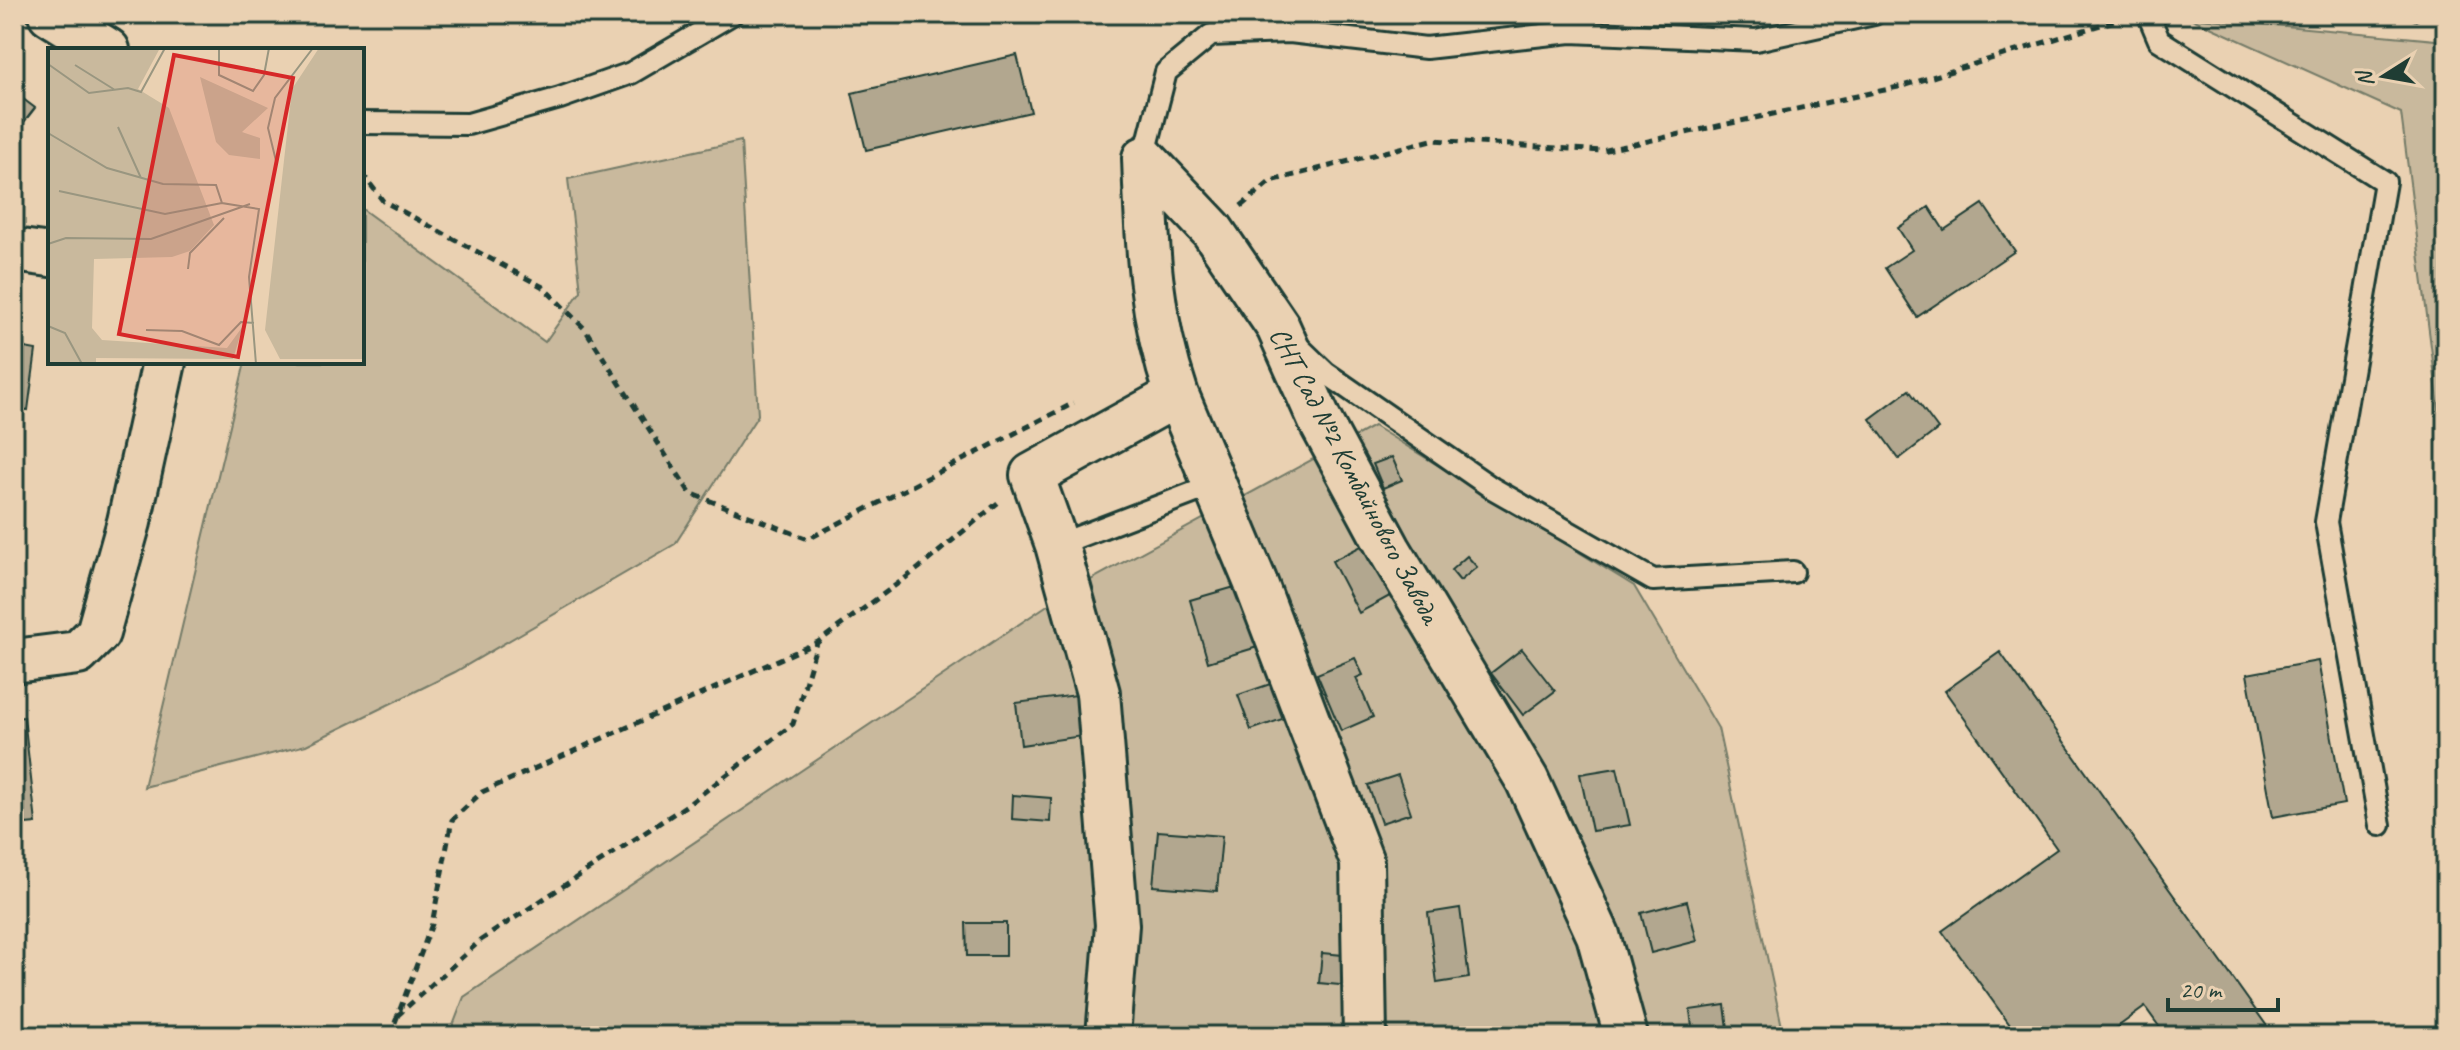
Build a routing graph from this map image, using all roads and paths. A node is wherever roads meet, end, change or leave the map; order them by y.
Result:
1 (50, 14) edge
2 (732, 14) edge
3 (1874, 14) edge
4 (2135, 14) edge
5 (2148, 14) edge
6 (2400, 14) edge
7 (2424, 14) edge
8 (105, 48) edge
9 (364, 123) edge
10 (1144, 158) junction
11 (364, 176) edge
12 (1212, 230) junction
13 (14, 250) edge
14 (48, 255) edge
15 (1278, 327) junction
16 (164, 364) edge
17 (1177, 395) junction
18 (1079, 401) dead end
19 (1032, 475) junction
20 (1214, 485) junction
21 (1057, 545) junction
22 (1793, 572) dead end
23 (818, 642) junction
24 (14, 661) edge
25 (2380, 825) dead end
26 (397, 1017) junction
27 (390, 1036) edge
28 (1108, 1036) edge
29 (1365, 1036) edge
30 (1626, 1036) edge

1 - 8 street
2 - 9 lane
3 - 10 lane
4 - 12 path
5 - 25 lane
6 - 7 path
10 - 12 street, СНТ Сад №2 Комбайнового Завода
10 - 17 street
11 - 18 path
12 - 15 street, СНТ Сад №2 Комбайнового Завода
13 - 14 street
15 - 22 lane
15 - 30 street, СНТ Сад №2 Комбайнового Завода
16 - 24 street
17 - 19 street
17 - 20 street
19 - 21 street
19 - 23 path
20 - 21 lane
20 - 29 street
21 - 28 street
23 - 26 path
23 - 26 path
26 - 27 path

